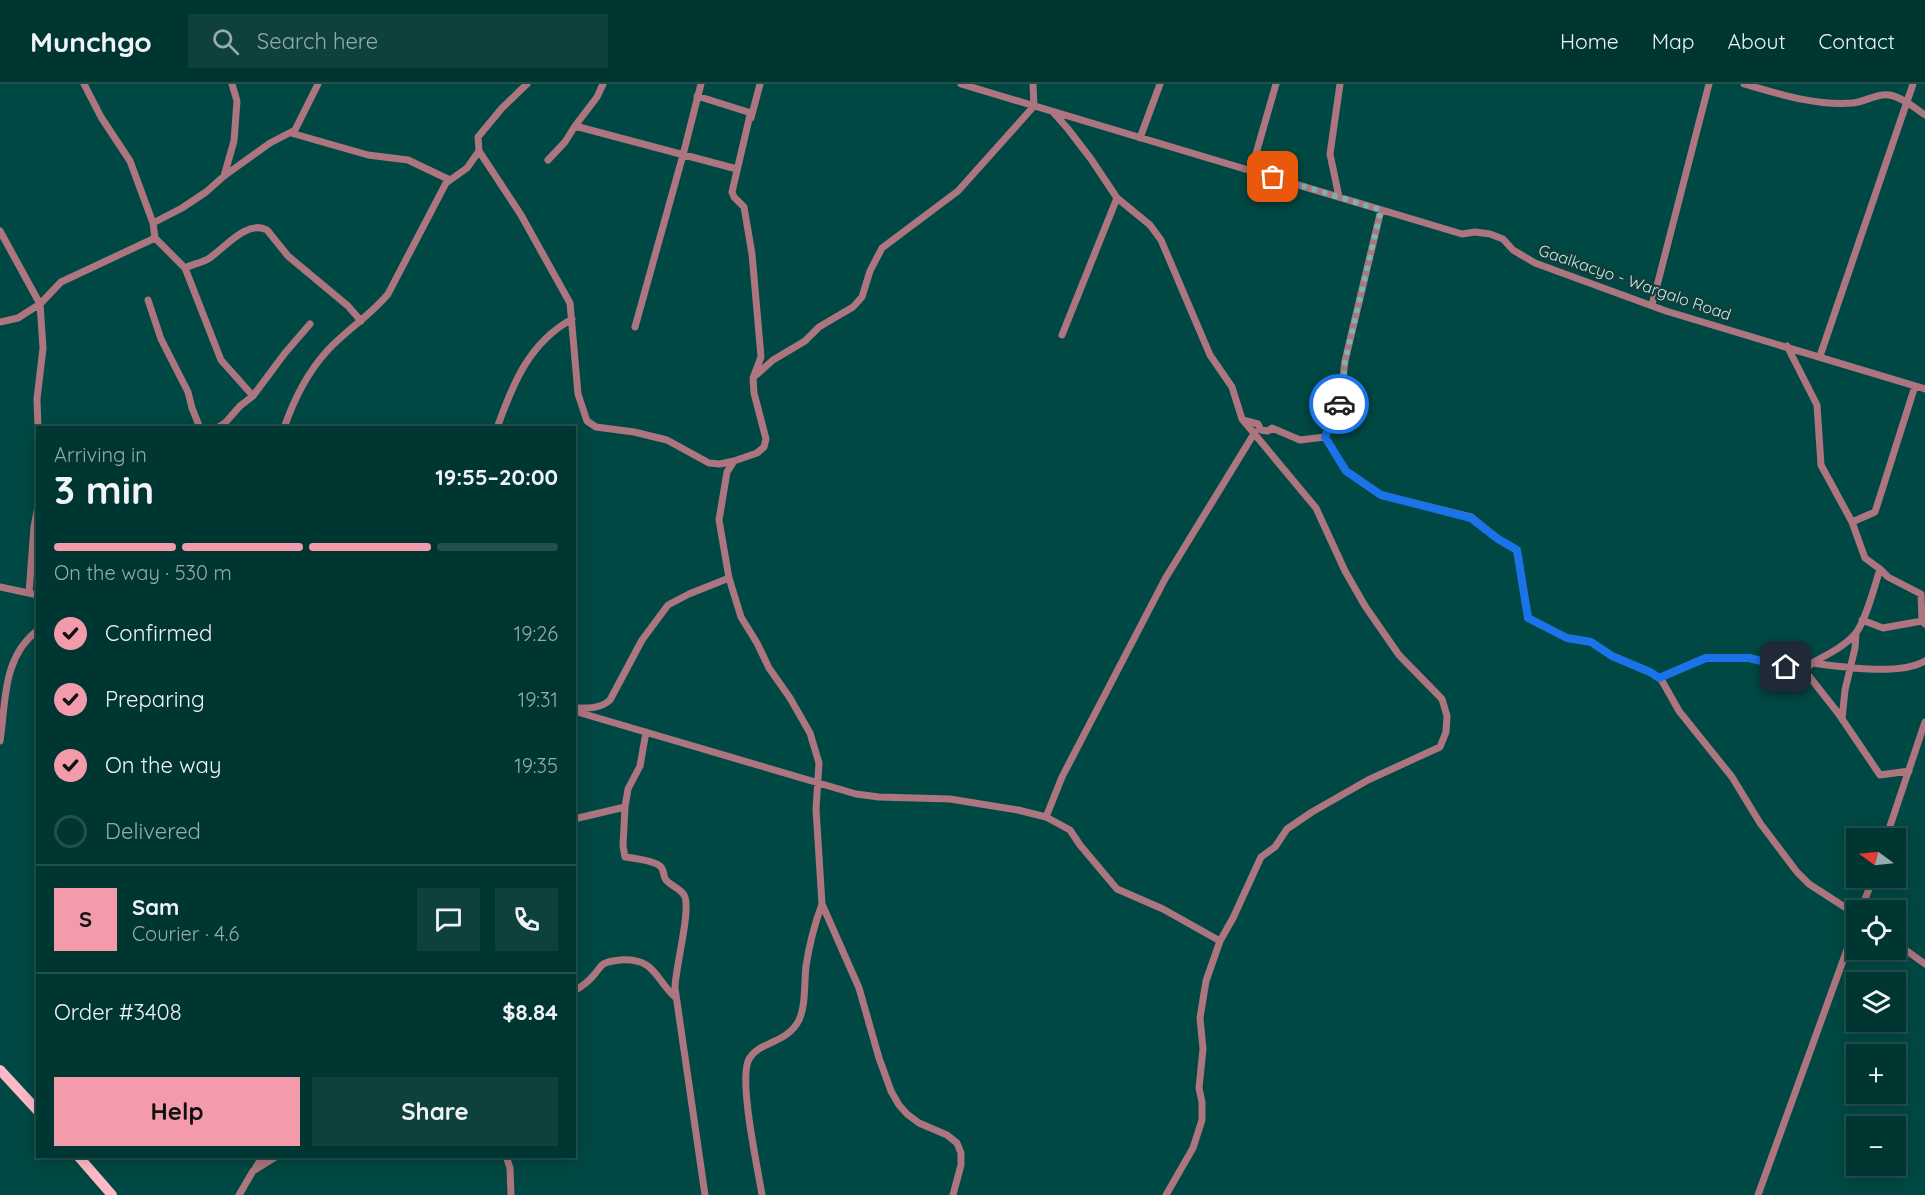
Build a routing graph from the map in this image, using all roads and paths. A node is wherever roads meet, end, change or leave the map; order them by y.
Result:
1 (84, 84) edge
2 (232, 84) edge
3 (318, 84) edge
4 (527, 84) edge
5 (603, 84) edge
6 (701, 84) edge
7 (760, 84) edge
8 (962, 84) edge
9 (1033, 84) edge
10 (1160, 84) edge
11 (1276, 84) edge
12 (1340, 84) edge
13 (1709, 84) edge
14 (1744, 84) edge
15 (1913, 84) edge
16 (697, 96) junction
17 (1907, 103) junction
18 (1034, 106) junction
19 (1053, 112) junction
20 (1925, 115) edge
21 (750, 121) junction
22 (574, 126) junction
23 (291, 133) junction
24 (1140, 138) junction
25 (479, 152) junction
26 (683, 155) junction
27 (548, 160) dead end
28 (737, 169) junction
29 (1251, 171) junction
30 (224, 176) junction
31 (450, 180) junction
32 (1339, 197) junction
33 (1117, 198) junction
34 (1381, 210) junction
35 (153, 223) junction
36 (0, 231) edge
37 (155, 238) junction
38 (186, 268) junction
39 (148, 300) dead end
40 (40, 304) junction
41 (1652, 305) junction
42 (572, 319) junction
43 (361, 321) junction
44 (0, 322) edge
45 (310, 324) dead end
46 (635, 327) dead end
47 (1062, 335) dead end
48 (1787, 346) junction
49 (1820, 356) junction
50 (753, 378) junction
51 (1915, 386) junction
52 (1925, 389) edge
53 (253, 396) junction
54 (1242, 419) junction
55 (38, 426) edge
56 (199, 426) edge
57 (220, 426) edge
58 (285, 426) edge
59 (498, 426) edge
60 (1255, 432) junction
61 (1325, 437) junction
62 (734, 461) junction
63 (36, 516) edge
64 (1852, 522) junction
65 (1880, 569) junction
66 (729, 578) junction
67 (0, 587) edge
68 (29, 593) junction
69 (36, 595) edge
70 (1863, 620) junction
71 (1923, 622) edge
72 (36, 632) edge
73 (1856, 634) junction
74 (1925, 661) edge
75 (1812, 663) junction
76 (1850, 668) junction
77 (1805, 671) junction
78 (1659, 678) junction
79 (576, 710) edge
80 (576, 711) edge
81 (1842, 719) junction
82 (1925, 722) edge
83 (646, 732) junction
84 (0, 741) edge
85 (1909, 771) junction
86 (818, 783) junction
87 (625, 807) junction
88 (1046, 817) junction
89 (576, 819) edge
90 (1889, 828) edge
91 (822, 904) junction
92 (1846, 908) edge
93 (1220, 941) junction
94 (1906, 950) edge
95 (1846, 951) edge
96 (1925, 964) edge
97 (576, 989) edge
98 (676, 998) junction
99 (0, 1070) edge
100 (36, 1109) edge
101 (80, 1158) edge
102 (262, 1158) edge
103 (274, 1158) edge
104 (507, 1158) edge
105 (253, 1171) junction
106 (112, 1195) edge
107 (238, 1195) edge
108 (511, 1195) edge
109 (705, 1195) edge
110 (762, 1195) edge
111 (953, 1195) edge
112 (1166, 1195) edge
113 (1758, 1195) edge

1 - 35 street
2 - 30 street
3 - 23 street
4 - 25 street
5 - 22 street
6 - 16 street
7 - 21 street
8 - 18 street, Gaalkacyo - Wargalo Road
9 - 18 street
10 - 24 street
11 - 29 street
12 - 32 street
13 - 41 street
14 - 17 street
15 - 17 street
16 - 21 street
16 - 26 street
17 - 20 street
17 - 49 street
18 - 19 street, Gaalkacyo - Wargalo Road
18 - 50 street
19 - 24 street, Gaalkacyo - Wargalo Road
19 - 33 street
21 - 28 street
22 - 26 street
22 - 27 street
23 - 30 street
23 - 31 street
24 - 29 street, Gaalkacyo - Wargalo Road
25 - 31 street
25 - 42 street
26 - 28 street
26 - 46 street
28 - 50 street
29 - 32 street, Gaalkacyo - Wargalo Road
30 - 35 street
31 - 43 street
32 - 34 street, Gaalkacyo - Wargalo Road
33 - 47 street
33 - 54 street
34 - 41 street, Gaalkacyo - Wargalo Road
34 - 61 street
35 - 37 street
36 - 40 street
37 - 38 street
37 - 40 street
38 - 43 street
38 - 53 street
39 - 56 street
40 - 44 street
40 - 55 street
41 - 48 street, Gaalkacyo - Wargalo Road
42 - 59 street
42 - 62 street
43 - 58 street
45 - 53 street
48 - 49 street, Gaalkacyo - Wargalo Road
48 - 64 street
49 - 51 street, Gaalkacyo - Wargalo Road
50 - 62 street
51 - 52 street, Gaalkacyo - Wargalo Road
51 - 64 street
53 - 57 street
54 - 60 street
54 - 61 street
60 - 88 street
60 - 93 street
61 - 78 street
62 - 66 street
63 - 68 street
64 - 65 street
65 - 70 street
65 - 71 street
66 - 79 street
66 - 86 street
67 - 68 street
68 - 69 street
70 - 71 street
70 - 73 street
72 - 84 street
73 - 75 street
73 - 76 street
74 - 76 street
75 - 76 street
75 - 77 street
76 - 81 street
77 - 78 street
77 - 81 street
78 - 92 street
80 - 83 street
81 - 85 street
82 - 85 street
83 - 86 street
83 - 87 street
85 - 90 street
86 - 88 street
86 - 91 street
87 - 89 street
87 - 98 street
88 - 93 street
91 - 110 street
91 - 111 street
93 - 112 street
94 - 96 street
95 - 113 street
97 - 98 street
98 - 109 street
99 - 100 main road
101 - 106 main road
102 - 105 street
103 - 105 street
104 - 108 street
105 - 107 street

